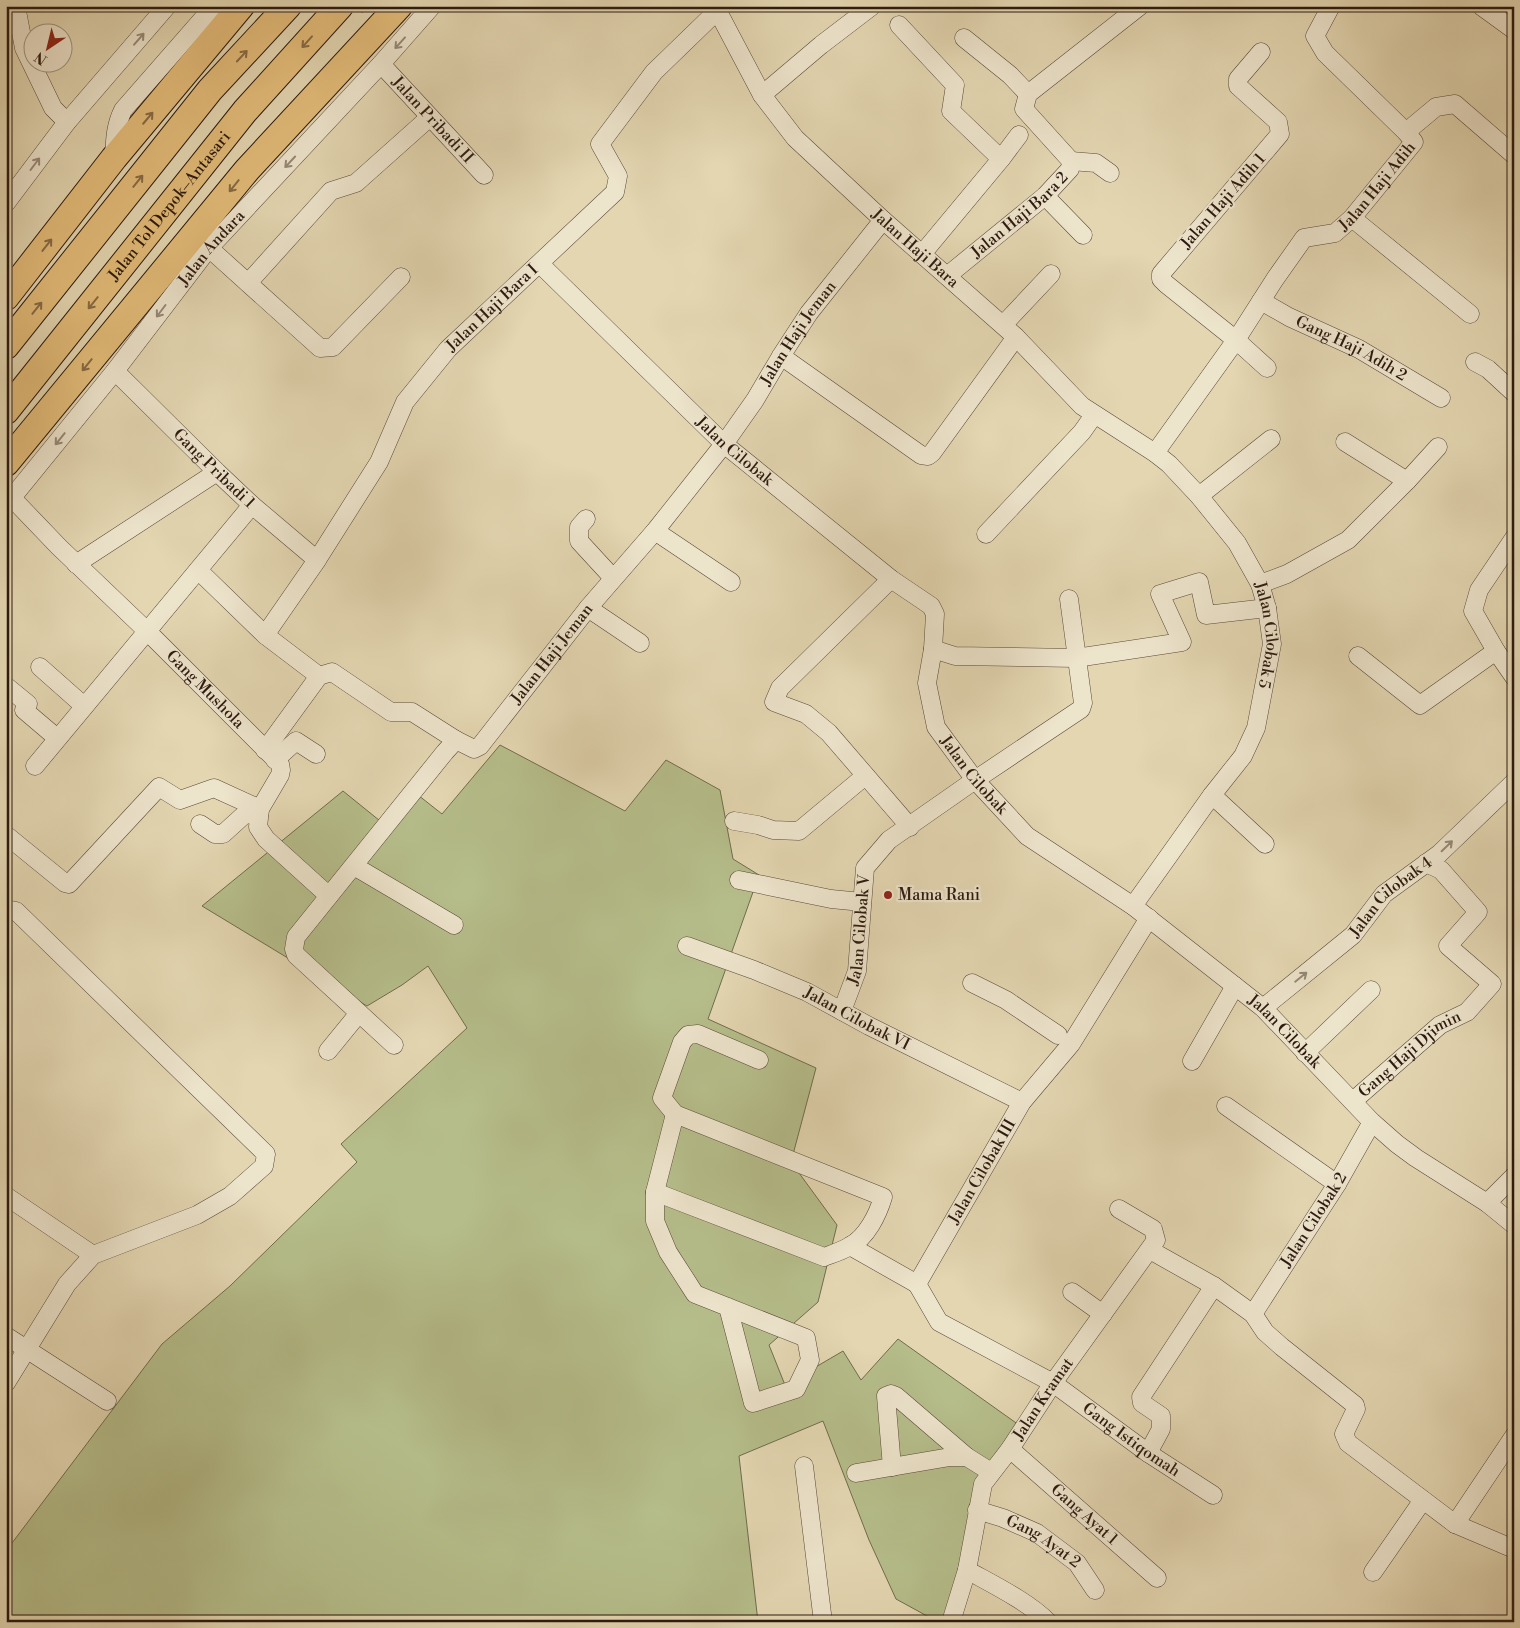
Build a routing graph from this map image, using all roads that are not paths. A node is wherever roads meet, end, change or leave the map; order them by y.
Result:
1 (16, 6) edge
2 (167, 6) edge
3 (214, 6) edge
4 (241, 6) edge
5 (288, 6) edge
6 (340, 6) edge
7 (399, 6) edge
8 (432, 6) edge
9 (872, 6) edge
10 (1140, 6) edge
11 (1331, 6) edge
12 (1481, 6) edge
13 (716, 8) edge
14 (899, 25) dead end
15 (1514, 30) edge
16 (964, 38) dead end
17 (1261, 52) dead end
18 (381, 64) junction
19 (1028, 94) junction
20 (762, 95) junction
21 (430, 117) junction
22 (67, 122) junction
23 (1406, 132) junction
24 (1019, 135) dead end
25 (1514, 154) edge
26 (114, 158) junction
27 (1001, 159) junction
28 (1071, 161) junction
29 (1110, 172) dead end
30 (484, 175) dead end
31 (1045, 196) junction
32 (6, 203) edge
33 (1352, 218) junction
34 (883, 220) junction
35 (1082, 235) dead end
36 (209, 248) junction
37 (922, 254) junction
38 (540, 264) junction
39 (1051, 274) dead end
40 (947, 276) junction
41 (401, 277) dead end
42 (248, 283) junction
43 (6, 297) edge
44 (1261, 301) junction
45 (1470, 314) dead end
46 (1003, 325) junction
47 (1016, 337) junction
48 (1236, 340) junction
49 (6, 346) edge
50 (780, 356) junction
51 (1475, 362) dead end
52 (1267, 368) dead end
53 (115, 371) junction
54 (1514, 393) edge
55 (1441, 398) dead end
56 (6, 411) edge
57 (1094, 415) junction
58 (1271, 439) dead end
59 (1345, 442) dead end
60 (724, 444) junction
61 (1438, 447) dead end
62 (1155, 453) junction
63 (6, 463) edge
64 (217, 472) junction
65 (1407, 481) junction
66 (1199, 496) junction
67 (9, 502) edge
68 (252, 505) junction
69 (586, 519) dead end
70 (655, 532) junction
71 (986, 534) dead end
72 (1514, 538) edge
73 (317, 560) junction
74 (76, 564) junction
75 (198, 570) junction
76 (613, 578) junction
77 (891, 579) junction
78 (731, 582) dead end
79 (1260, 584) junction
80 (1069, 599) dead end
81 (588, 608) junction
82 (1267, 608) junction
83 (148, 632) junction
84 (265, 635) junction
85 (640, 643) dead end
86 (933, 649) junction
87 (1496, 651) junction
88 (1358, 656) dead end
89 (1076, 658) junction
90 (40, 667) dead end
91 (319, 676) junction
92 (1514, 678) edge
93 (6, 686) edge
94 (84, 706) junction
95 (58, 738) junction
96 (456, 740) junction
97 (316, 754) dead end
98 (270, 755) junction
99 (35, 766) dead end
100 (866, 776) junction
101 (975, 780) junction
102 (1514, 782) edge
103 (1212, 795) junction
104 (259, 812) junction
105 (734, 821) dead end
106 (200, 824) dead end
107 (910, 827) junction
108 (6, 835) edge
109 (1265, 844) dead end
110 (1426, 863) junction
111 (354, 866) junction
112 (748, 882) dead end
113 (329, 896) junction
114 (862, 902) junction
115 (1133, 906) junction
116 (6, 909) edge
117 (1149, 918) junction
118 (454, 925) dead end
119 (687, 946) dead end
120 (972, 983) dead end
121 (1235, 986) junction
122 (1371, 990) dead end
123 (1263, 1008) junction
124 (842, 1011) junction
125 (359, 1013) junction
126 (1065, 1040) junction
127 (394, 1045) dead end
128 (328, 1052) dead end
129 (1305, 1053) junction
130 (759, 1060) dead end
131 (1192, 1061) dead end
132 (1353, 1101) junction
133 (1022, 1102) junction
134 (1226, 1106) dead end
135 (675, 1114) junction
136 (1372, 1122) junction
137 (1337, 1184) junction
138 (1511, 1184) edge
139 (655, 1192) junction
140 (6, 1196) edge
141 (1487, 1202) junction
142 (1119, 1208) dead end
143 (1512, 1218) edge
144 (850, 1246) junction
145 (1150, 1250) junction
146 (93, 1255) junction
147 (917, 1284) junction
148 (1214, 1286) junction
149 (1072, 1292) dead end
150 (728, 1307) junction
151 (1103, 1314) junction
152 (1253, 1314) junction
153 (6, 1336) edge
154 (27, 1350) junction
155 (1053, 1383) junction
156 (6, 1384) edge
157 (107, 1401) dead end
158 (1514, 1436) edge
159 (1010, 1449) junction
160 (1148, 1453) junction
161 (966, 1456) junction
162 (804, 1466) dead end
163 (892, 1466) junction
164 (991, 1472) junction
165 (856, 1473) dead end
166 (1213, 1494) dead end
167 (1423, 1500) junction
168 (977, 1510) junction
169 (1455, 1524) junction
170 (1514, 1549) edge
171 (967, 1570) junction
172 (1373, 1572) dead end
173 (1158, 1578) dead end
174 (1095, 1590) dead end
175 (823, 1622) edge
176 (951, 1622) edge
177 (1048, 1622) edge

1 - 22 street
22 -> 2 street
3 - 26 street
26 -> 4 highway
49 -> 5 highway
6 -> 56 highway, Jalan Tol Depok–Antasari
7 -> 63 highway
8 -> 18 street, Jalan Andara
9 - 20 street
10 - 19 street
11 - 23 street
12 - 15 street
13 - 20 street, Jalan Haji Bara
13 - 38 street, Jalan Haji Bara I
14 - 27 street
16 - 19 street
17 - 48 street, Jalan Haji Adih 1
18 - 21 street, Jalan Pribadi II
18 -> 36 street, Jalan Andara
19 - 28 street, Jalan Haji Bara 2
20 - 34 street, Jalan Haji Bara
21 - 30 street, Jalan Pribadi II
21 - 42 street
32 -> 22 street
23 - 25 street, Jalan Haji Adih
23 - 33 street, Jalan Haji Adih
24 - 27 street
43 -> 26 highway
27 - 37 street
28 - 29 street
28 - 31 street, Jalan Haji Bara 2
31 - 35 street
31 - 40 street, Jalan Haji Bara 2
33 - 44 street, Jalan Haji Adih
33 - 45 street
34 - 37 street, Jalan Haji Bara
34 - 50 street, Jalan Haji Jeman
36 - 42 street
36 -> 53 street, Jalan Andara
37 - 40 street, Jalan Haji Bara
38 - 60 street, Jalan Cilobak
38 - 73 street, Jalan Haji Bara I
39 - 46 street
40 - 46 street, Jalan Haji Bara
41 - 42 street
44 - 48 street, Jalan Haji Adih
44 - 55 street, Gang Haji Adih 2
46 - 47 street, Jalan Haji Bara
47 - 50 street
47 - 57 street, Jalan Haji Bara
48 - 52 street
48 - 62 street, Jalan Haji Adih
50 - 60 street, Jalan Haji Jeman
51 - 54 street
53 - 64 street, Gang Pribadi 1
53 -> 67 street, Jalan Andara
57 - 62 street, Jalan Haji Bara
57 - 71 street
58 - 66 street
59 - 65 street
60 - 70 street, Jalan Haji Jeman
60 - 77 street, Jalan Cilobak
61 - 65 street
62 - 66 street, Jalan Cilobak 5
64 - 68 street, Gang Pribadi 1
64 - 74 street
65 - 79 street
66 - 79 street, Jalan Cilobak 5
67 - 74 street, Gang Mushola
68 - 73 street, Gang Pribadi 1
68 - 75 street
69 - 76 street
70 - 76 street, Jalan Haji Jeman
70 - 78 street
72 - 87 street
73 - 84 street, Jalan Haji Bara I
74 - 83 street, Gang Mushola
75 - 83 street
75 - 84 street
76 - 81 street, Jalan Haji Jeman
77 - 86 street, Jalan Cilobak
77 - 100 street
79 - 82 street, Jalan Cilobak 5
80 - 89 street
81 - 85 street
81 - 96 street, Jalan Haji Jeman
82 - 89 street
82 - 103 street, Jalan Cilobak 5
83 - 94 street
83 - 98 street, Gang Mushola
84 - 91 street
86 - 89 street
86 - 101 street, Jalan Cilobak
87 - 88 street
87 - 92 street
89 - 101 street, Jalan Cilobak V
90 - 94 street
91 - 96 street
91 - 98 street
93 - 95 street
94 - 95 street
95 - 99 street
96 - 111 street
97 - 98 street
98 - 104 street
100 - 105 street
100 - 107 street
101 - 107 street, Jalan Cilobak V
101 - 115 street, Jalan Cilobak
110 -> 102 street, Jalan Cilobak 4
103 - 109 street
103 - 115 street, Jalan Cilobak 5
104 - 106 street
104 - 108 street
104 - 113 street
107 - 114 street, Jalan Cilobak V
123 -> 110 street, Jalan Cilobak 4
110 - 132 street, Gang Haji Djimin
111 - 113 street
111 - 118 street
112 - 114 street
113 - 125 street
114 - 124 street, Jalan Cilobak V
115 - 117 street, Jalan Cilobak
116 - 146 street
117 - 121 street, Jalan Cilobak
117 - 126 street, Jalan Cilobak III
119 - 124 street, Jalan Cilobak VI
120 - 126 street
121 - 123 street, Jalan Cilobak
121 - 131 street
122 - 129 street
123 - 129 street, Jalan Cilobak
124 - 133 street, Jalan Cilobak VI
125 - 127 street
125 - 128 street
126 - 133 street, Jalan Cilobak III
129 - 132 street, Jalan Cilobak
130 - 135 street
132 - 136 street, Jalan Cilobak
133 - 147 street, Jalan Cilobak III
134 - 137 street
135 - 139 street
135 - 144 street
136 - 137 street, Jalan Cilobak 2
136 - 141 street, Jalan Cilobak
137 - 152 street, Jalan Cilobak 2
138 - 141 street
139 - 144 street
139 - 150 street
140 - 146 street
141 - 143 street, Jalan Cilobak
142 - 145 street
144 - 147 street
145 - 148 street
145 - 151 street, Jalan Kramat
146 - 154 street
147 - 155 street
148 - 152 street
148 - 160 street
149 - 151 street
150 - 150 street
151 - 155 street, Jalan Kramat
152 - 167 street
153 - 154 street
154 - 156 street
154 - 157 street
155 - 159 street, Jalan Kramat
155 - 160 street, Gang Istiqomah
158 - 169 street
159 - 164 street, Jalan Kramat
159 - 173 street, Gang Ayat 1
160 - 166 street, Gang Istiqomah
161 - 163 street
161 - 163 street
161 - 164 street
162 - 175 street
163 - 165 street
164 - 168 street, Jalan Kramat
167 - 169 street
167 - 172 street
168 - 171 street, Jalan Kramat
168 - 174 street, Gang Ayat 2
169 - 170 street
171 - 176 street, Jalan Kramat
171 - 177 street

